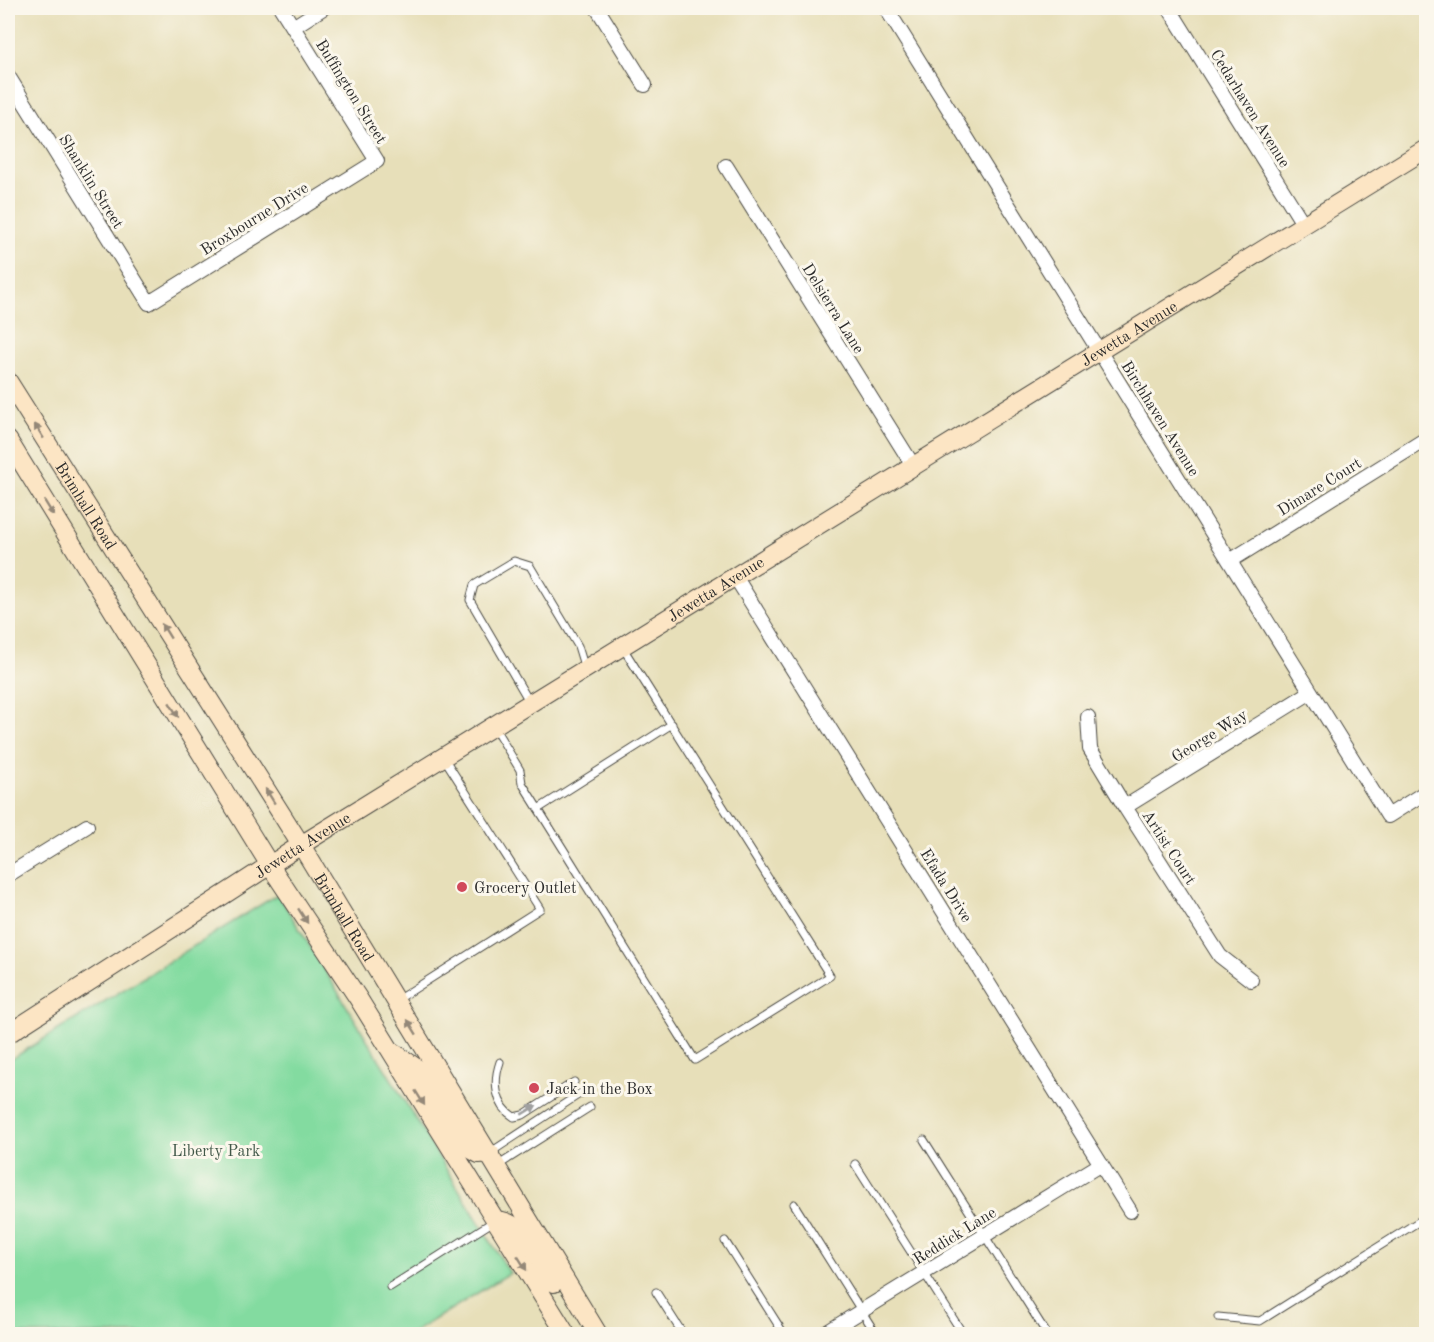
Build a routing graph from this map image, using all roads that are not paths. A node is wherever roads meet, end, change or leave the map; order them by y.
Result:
1 (281, 8) edge
2 (323, 8) edge
3 (597, 8) edge
4 (886, 8) edge
5 (1169, 8) edge
6 (293, 27) junction
7 (8, 76) edge
8 (645, 85) dead end
9 (1426, 149) edge
10 (377, 161) joint
11 (726, 166) dead end
12 (1304, 225) junction
13 (149, 303) joint
14 (1100, 352) junction
15 (8, 381) edge
16 (1426, 439) edge
17 (8, 440) edge
18 (914, 467) junction
19 (1230, 561) junction
20 (736, 578) junction
21 (623, 648) junction
22 (585, 671) junction
23 (1311, 692) junction
24 (531, 704) junction
25 (1088, 717) dead end
26 (672, 724) junction
27 (494, 727) junction
28 (444, 758) junction
29 (1426, 792) edge
30 (1125, 807) junction
31 (538, 809) junction
32 (87, 825) dead end
33 (301, 845) junction
34 (271, 867) junction
35 (8, 875) edge
36 (1251, 980) dead end
37 (396, 1001) junction
38 (9, 1029) edge
39 (390, 1050) junction
40 (500, 1062) dead end
41 (574, 1082) dead end
42 (581, 1093) dead end
43 (590, 1107) dead end
44 (924, 1140) dead end
45 (494, 1160) junction
46 (855, 1164) dead end
47 (1101, 1164) junction
48 (794, 1204) dead end
49 (1130, 1211) dead end
50 (1426, 1217) edge
51 (496, 1221) junction
52 (985, 1235) junction
53 (725, 1241) dead end
54 (924, 1273) junction
55 (390, 1287) dead end
56 (656, 1292) dead end
57 (862, 1311) junction
58 (587, 1315) junction
59 (1218, 1317) dead end
60 (566, 1335) edge
61 (598, 1335) edge
62 (683, 1335) edge
63 (784, 1335) edge
64 (824, 1335) edge
65 (876, 1335) edge
66 (963, 1335) edge
67 (1047, 1335) edge

1 - 6 street, Buffington Street
2 - 6 street
3 - 8 street
4 - 14 street, Birchhaven Avenue
5 - 12 street, Cedarhaven Avenue
6 - 10 street, Buffington Street
7 - 13 street, Shanklin Street
9 - 12 street, Jewetta Avenue
10 - 13 street, Broxbourne Drive
11 - 18 street, Delsierra Lane
12 - 14 street, Jewetta Avenue
14 - 18 street, Jewetta Avenue
14 - 19 street, Birchhaven Avenue
33 -> 15 street, Brimhall Road
16 - 19 street, Dimare Court
17 -> 34 street, Brimhall Road
18 - 20 street, Jewetta Avenue
19 - 23 street, Birchhaven Avenue
20 - 21 street, Jewetta Avenue
20 - 47 street, Efada Drive
21 - 22 street, Jewetta Avenue
21 - 26 lane
22 - 24 street, Jewetta Avenue
22 - 24 lane
23 - 29 street, Birchhaven Avenue
23 - 30 street, George Way
24 - 27 street, Jewetta Avenue
25 - 30 street, Artist Court
26 - 31 lane
26 - 31 lane
27 - 28 street, Jewetta Avenue
27 - 31 lane
28 - 33 street, Jewetta Avenue
28 - 37 lane
30 - 36 street, Artist Court
32 - 35 street
33 - 34 street, Jewetta Avenue
33 - 37 street, Brimhall Road
34 - 38 street, Jewetta Avenue
34 -> 39 street, Brimhall Road
45 -> 37 street, Brimhall Road
39 - 45 street
39 -> 51 street, Brimhall Road
40 -> 41 lane
42 - 45 lane
43 - 45 lane
44 - 52 lane
45 - 58 street, Brimhall Road
46 - 54 lane
47 - 49 street, Efada Drive
47 - 52 street, Reddick Lane
48 - 57 lane
50 - 59 lane
51 - 55 lane
51 - 58 street
51 -> 60 street, Brimhall Road
52 - 54 street, Reddick Lane
52 - 67 lane
53 - 63 lane
54 - 57 street, Reddick Lane
54 - 66 lane
56 - 62 lane
57 - 64 street, Reddick Lane
57 - 65 lane
58 - 61 street, Brimhall Road

